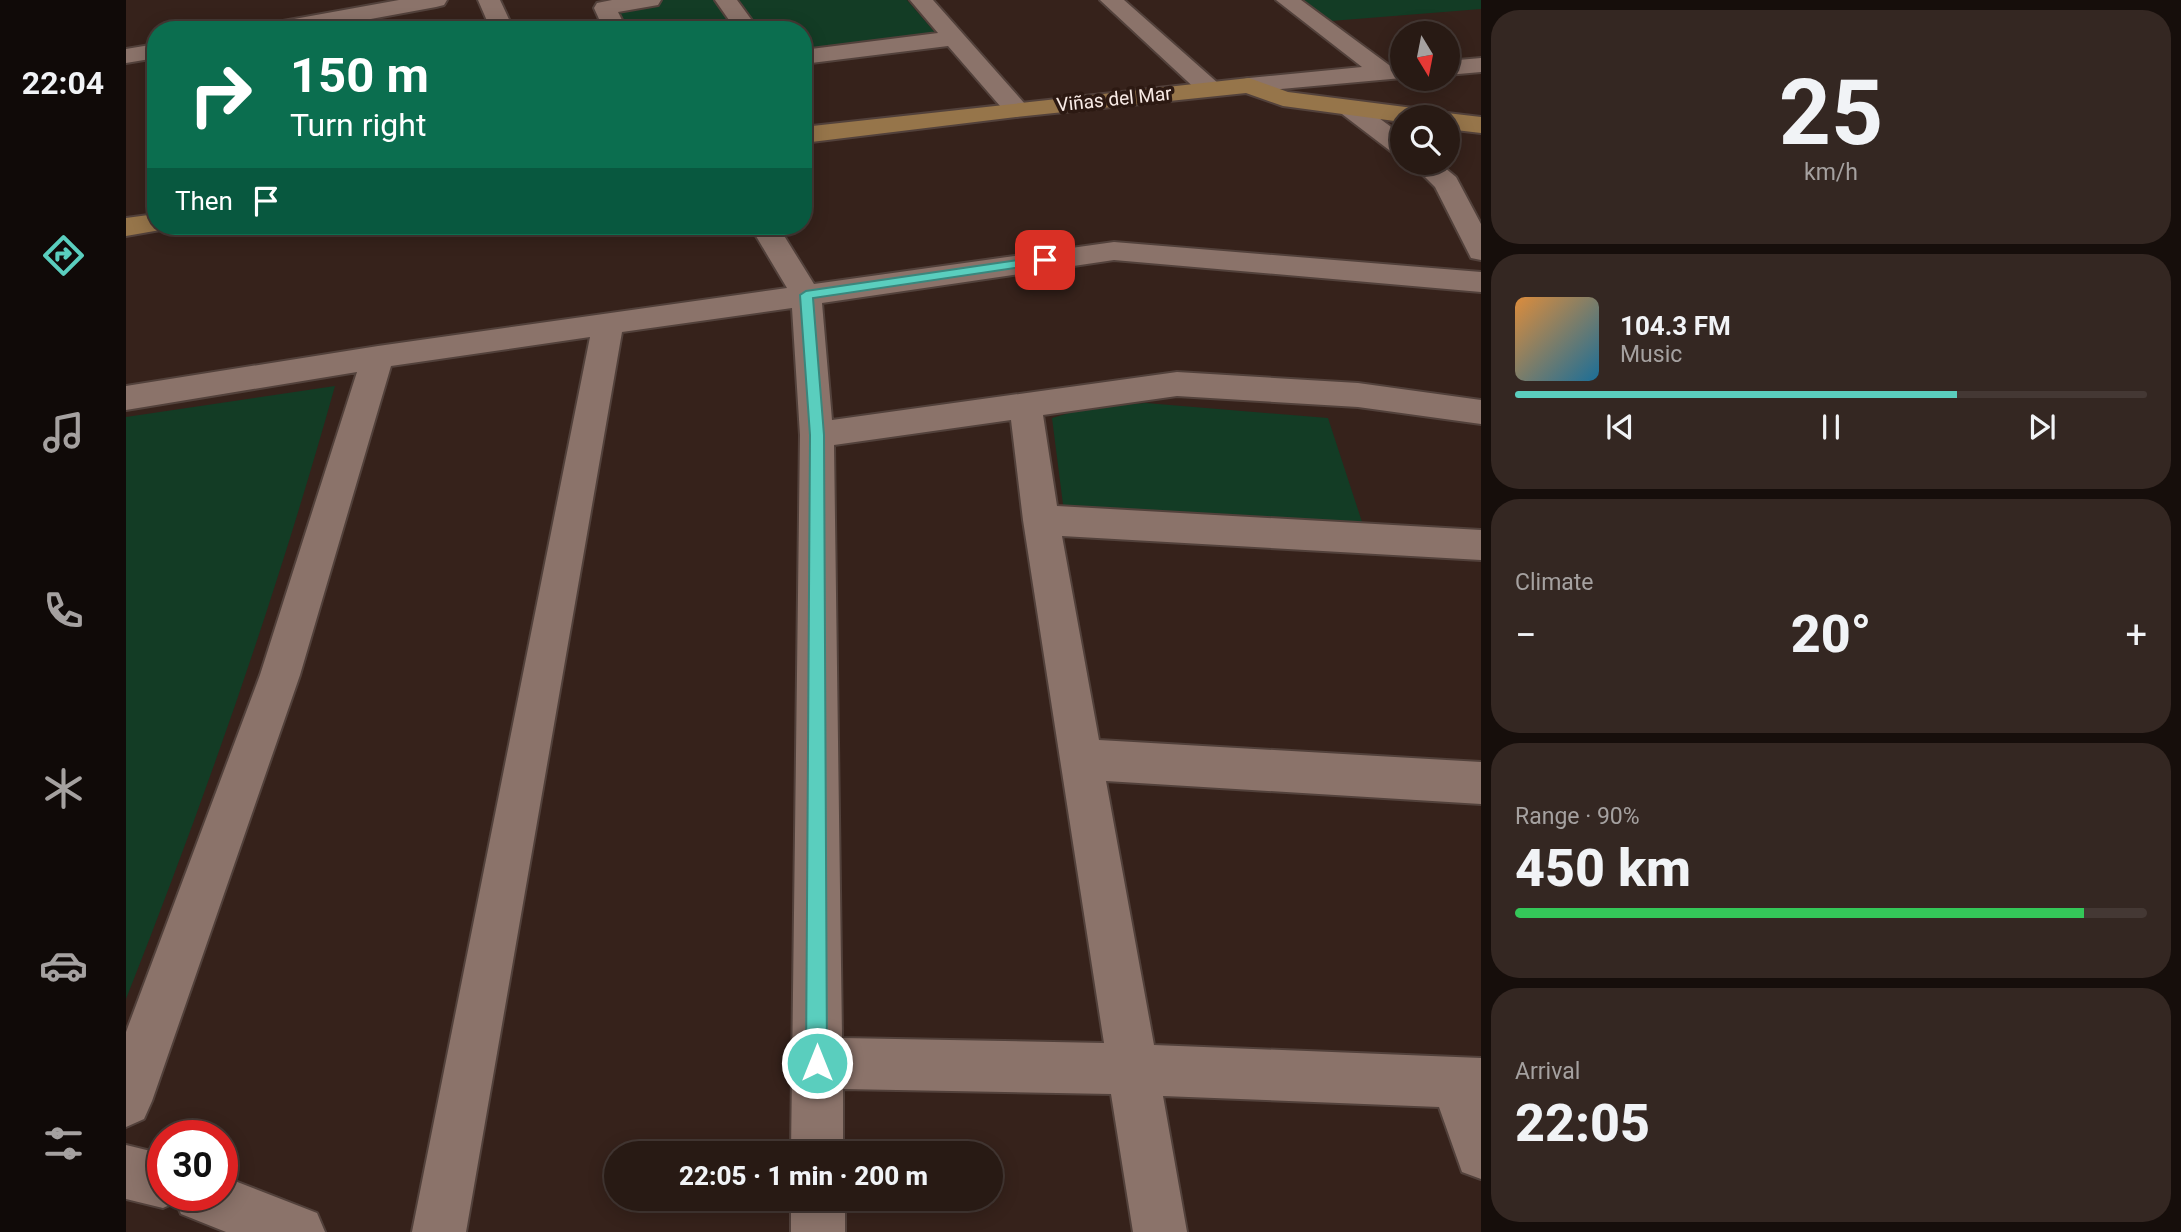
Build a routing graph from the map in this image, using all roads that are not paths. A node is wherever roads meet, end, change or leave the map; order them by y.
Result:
1 (436, 0) edge
2 (489, 0) edge
3 (650, 0) edge
4 (726, 0) edge
5 (921, 0) edge
6 (1111, 0) edge
7 (1287, 0) edge
8 (360, 21) edge
9 (499, 21) edge
10 (612, 21) edge
11 (741, 21) edge
12 (956, 38) junction
13 (147, 52) edge
14 (126, 56) edge
15 (812, 56) edge
16 (1481, 65) edge
17 (1460, 67) edge
18 (1390, 70) edge
19 (1390, 72) edge
20 (1249, 85) junction
21 (1210, 89) junction
22 (1016, 109) junction
23 (1350, 109) junction
24 (1390, 114) edge
25 (1460, 123) edge
26 (1481, 125) edge
27 (812, 134) edge
28 (1390, 138) edge
29 (1437, 175) edge
30 (147, 224) edge
31 (126, 227) edge
32 (769, 235) edge
33 (1481, 251) edge
34 (1481, 282) edge
35 (806, 295) junction
36 (608, 324) junction
37 (377, 357) junction
38 (126, 398) edge
39 (1025, 404) junction
40 (1481, 412) edge
41 (817, 435) junction
42 (1041, 520) junction
43 (1481, 545) edge
44 (1081, 759) junction
45 (1481, 783) edge
46 (817, 1063) junction
47 (1131, 1069) junction
48 (1468, 1082) edge
49 (126, 1101) edge
50 (817, 1141) edge
51 (1481, 1153) edge
52 (126, 1172) edge
53 (147, 1177) edge
54 (238, 1209) edge
55 (818, 1211) edge
56 (298, 1232) edge
57 (439, 1232) edge
58 (818, 1232) edge
59 (1160, 1232) edge

1 - 8 street
2 - 9 street
3 - 10 street
4 - 11 street
5 - 12 street
6 - 21 street
7 - 18 street
12 - 15 street
12 - 22 street
13 - 14 street
16 - 17 street
19 - 20 street
20 - 21 street, Viñas del Mar
20 - 23 street, Viñas del Mar
21 - 22 street, Viñas del Mar
22 - 27 street, Viñas del Mar
23 - 24 street, Viñas del Mar
23 - 28 street
25 - 26 street
29 - 33 street
30 - 31 street
32 - 35 street
34 - 35 street
35 - 36 street
35 - 41 street
36 - 37 street
36 - 57 street
37 - 38 street
37 - 49 street
39 - 40 street
39 - 41 street
39 - 42 street
41 - 46 street
42 - 43 street
42 - 44 street
44 - 45 street
44 - 47 street
46 - 47 street
46 - 50 street
47 - 48 street
47 - 59 street
48 - 51 street
52 - 53 street
54 - 56 street
55 - 58 street

